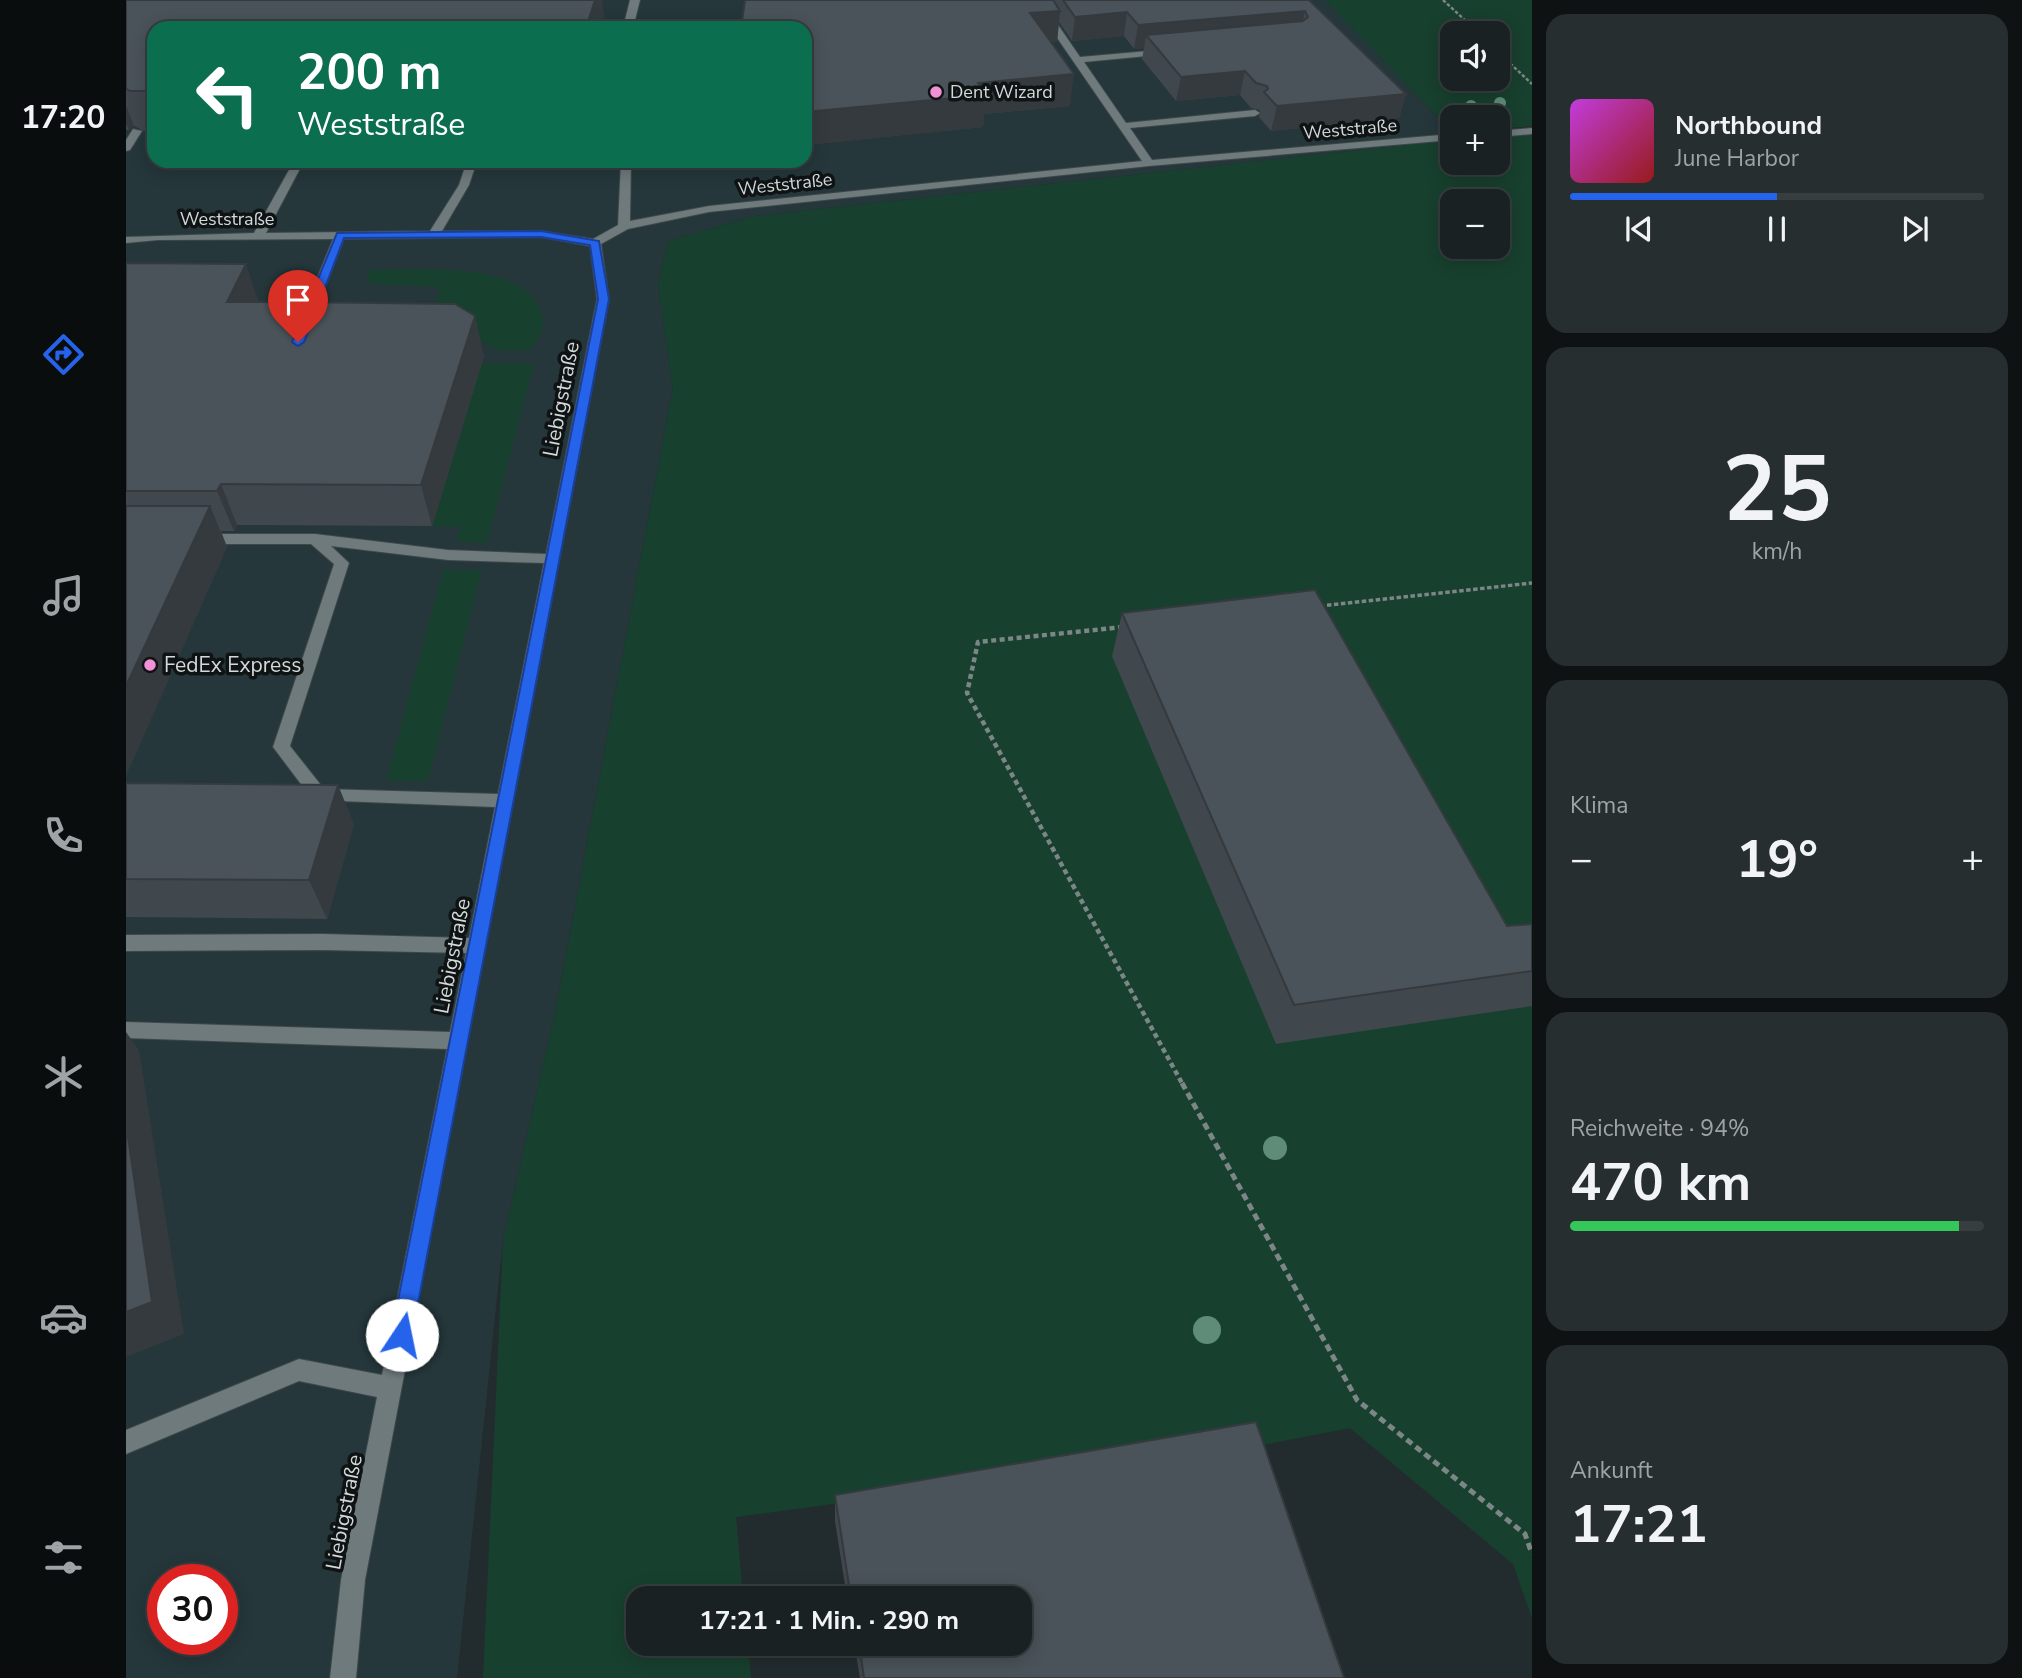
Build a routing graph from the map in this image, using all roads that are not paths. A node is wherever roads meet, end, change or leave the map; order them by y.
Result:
1 (635, 0) edge
2 (1035, 0) edge
3 (630, 21) edge
4 (1173, 51) edge
5 (1077, 60) junction
6 (1255, 113) edge
7 (1123, 127) junction
8 (137, 131) edge
9 (1532, 131) edge
10 (1510, 133) edge
11 (1440, 138) edge
12 (126, 148) edge
13 (1149, 163) junction
14 (295, 168) edge
15 (470, 168) edge
16 (626, 168) edge
17 (624, 226) junction
18 (340, 235) junction
19 (434, 235) junction
20 (258, 236) junction
21 (126, 240) edge
22 (595, 243) junction
23 (298, 342) edge
24 (180, 539) edge
25 (314, 539) junction
26 (553, 559) junction
27 (505, 801) junction
28 (126, 943) edge
29 (477, 946) junction
30 (126, 1030) edge
31 (459, 1041) junction
32 (391, 1388) junction
33 (126, 1442) edge
34 (343, 1678) edge

1 - 3 street
2 - 5 street
4 - 5 street
5 - 7 street
6 - 7 street
7 - 13 street
8 - 12 street
9 - 10 street
11 - 13 street, Weststraße
13 - 17 street, Weststraße
14 - 20 street
15 - 19 street
16 - 17 street
17 - 22 street, Weststraße
18 - 19 street, Weststraße
18 - 20 street, Weststraße
18 - 23 street
19 - 22 street, Weststraße
20 - 21 street, Weststraße
22 - 26 street, Liebigstraße
24 - 25 street
25 - 26 street
25 - 27 street
26 - 27 street, Liebigstraße
27 - 29 street, Liebigstraße
28 - 29 street
29 - 31 street, Liebigstraße
30 - 31 street
31 - 32 street, Liebigstraße
32 - 33 street
32 - 34 street, Liebigstraße

